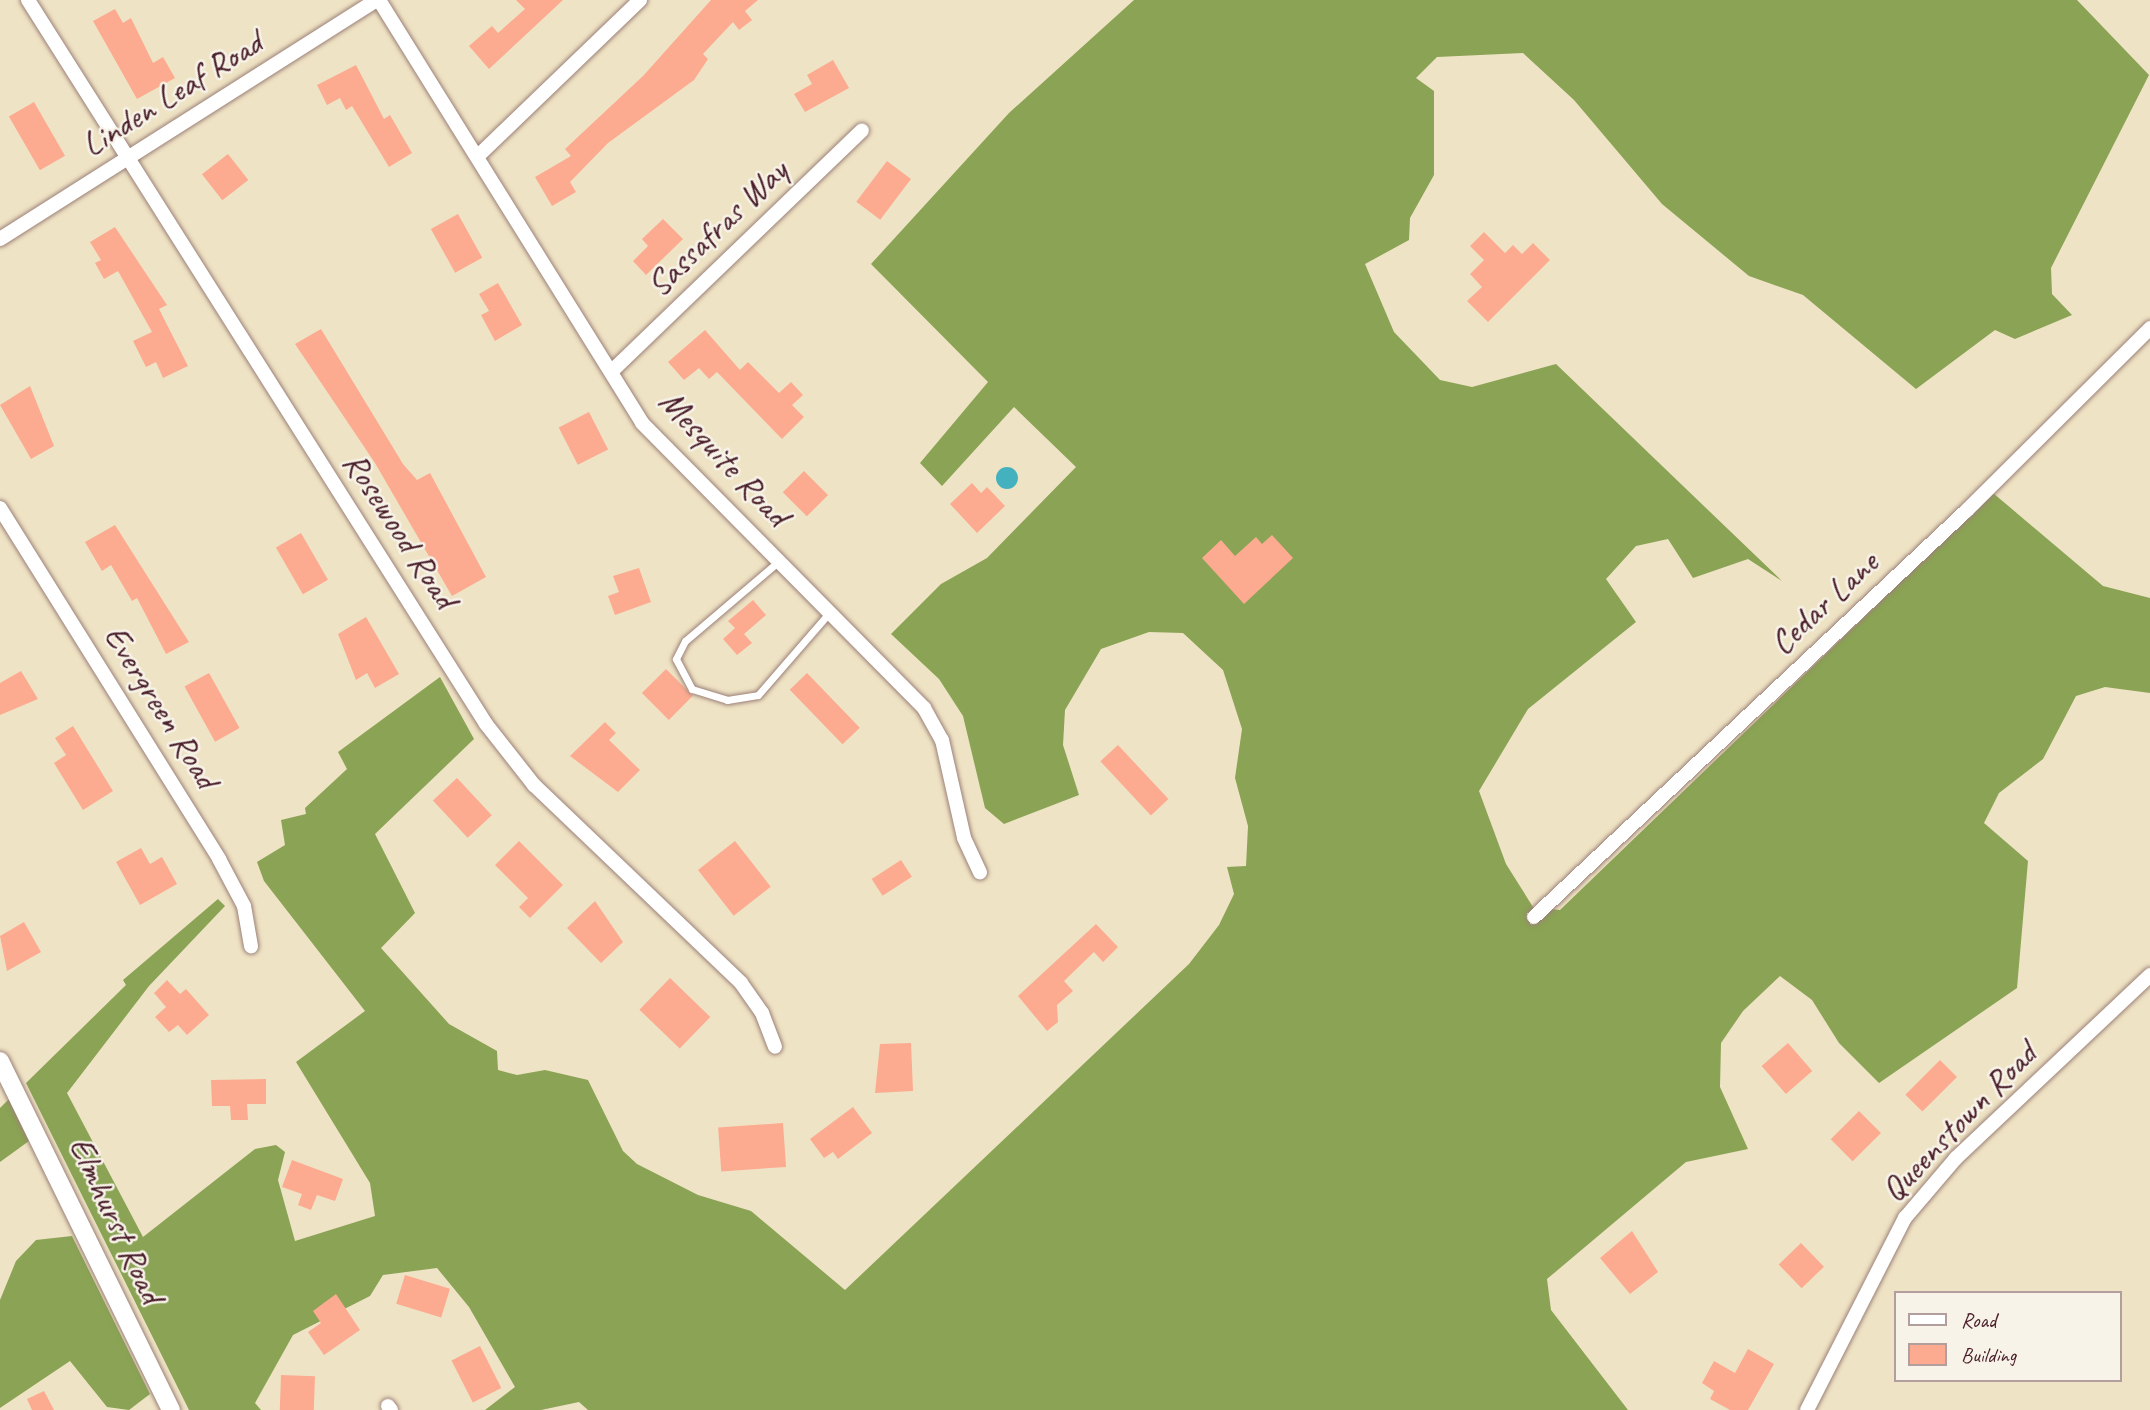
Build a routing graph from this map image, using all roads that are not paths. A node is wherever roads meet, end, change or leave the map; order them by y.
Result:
1 (28, 0) edge
2 (377, 0) edge
3 (640, 0) edge
4 (862, 130) dead end
5 (478, 156) junction
6 (127, 158) junction
7 (0, 239) edge
8 (2150, 328) edge
9 (614, 369) junction
10 (0, 508) edge
11 (779, 561) junction
12 (832, 611) junction
13 (980, 873) dead end
14 (1534, 917) dead end
15 (251, 946) dead end
16 (2150, 975) edge
17 (775, 1048) dead end
18 (0, 1061) edge
19 (171, 1410) edge
20 (1807, 1410) edge

1 - 6 street, Rosewood Road
2 - 5 street, Mesquite Road
2 - 6 street, Linden Leaf Road
3 - 5 street
4 - 9 street, Sassafras Way
5 - 9 street, Mesquite Road
6 - 7 street, Linden Leaf Road
6 - 17 street, Rosewood Road
8 - 14 street, Cedar Lane
9 - 11 street, Mesquite Road
10 - 15 street, Evergreen Road
11 - 12 street, Mesquite Road
11 - 12 lane
12 - 13 street, Mesquite Road
16 - 20 street, Queenstown Road
18 - 19 street, Elmhurst Road

